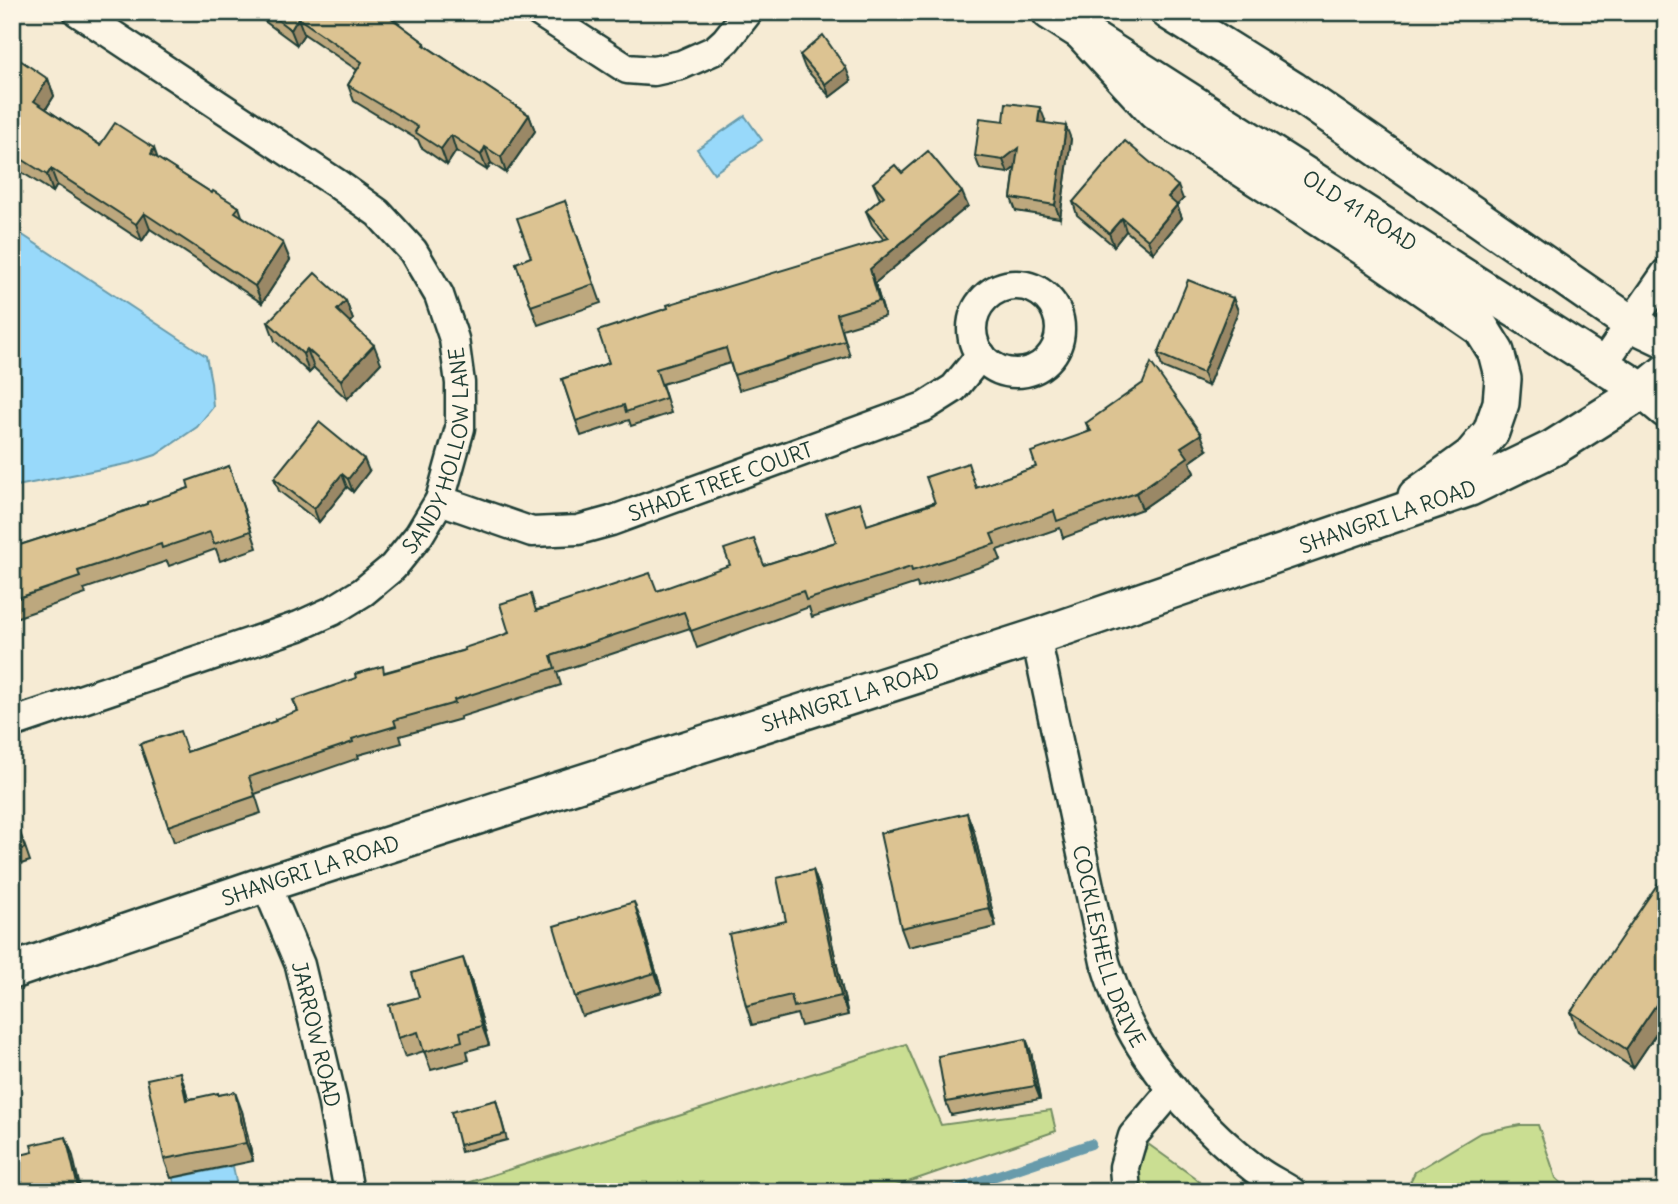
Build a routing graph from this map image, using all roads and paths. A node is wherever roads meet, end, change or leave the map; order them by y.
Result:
1 (78, 12) edge
2 (539, 12) edge
3 (748, 12) edge
4 (1050, 12) edge
5 (1169, 12) edge
6 (1084, 35) junction
7 (1666, 273) edge
8 (1630, 323) junction
9 (1666, 340) edge
10 (981, 355) dead end
11 (1602, 365) junction
12 (1658, 391) edge
13 (440, 500) junction
14 (1388, 517) junction
15 (1036, 637) junction
16 (12, 723) edge
17 (266, 884) junction
18 (12, 971) edge
19 (1173, 1089) junction
20 (349, 1192) edge
21 (1126, 1192) edge
22 (1292, 1192) edge

1 - 13 street, SANDY HOLLOW LANE
2 - 3 street
4 - 6 street, OLD 41 ROAD
5 - 8 street
6 - 11 street, OLD 41 ROAD
6 - 14 street
7 - 8 street
8 - 9 street
8 - 11 street
10 - 13 street, SHADE TREE COURT
11 - 12 street, OLD 41 ROAD
12 - 14 street, SHANGRI LA ROAD
13 - 16 street, SANDY HOLLOW LANE
14 - 15 street, SHANGRI LA ROAD
15 - 17 street, SHANGRI LA ROAD
15 - 19 street, COCKLESHELL DRIVE
17 - 18 street, SHANGRI LA ROAD
17 - 20 street, JARROW ROAD
19 - 21 street
19 - 22 street, COCKLESHELL DRIVE

